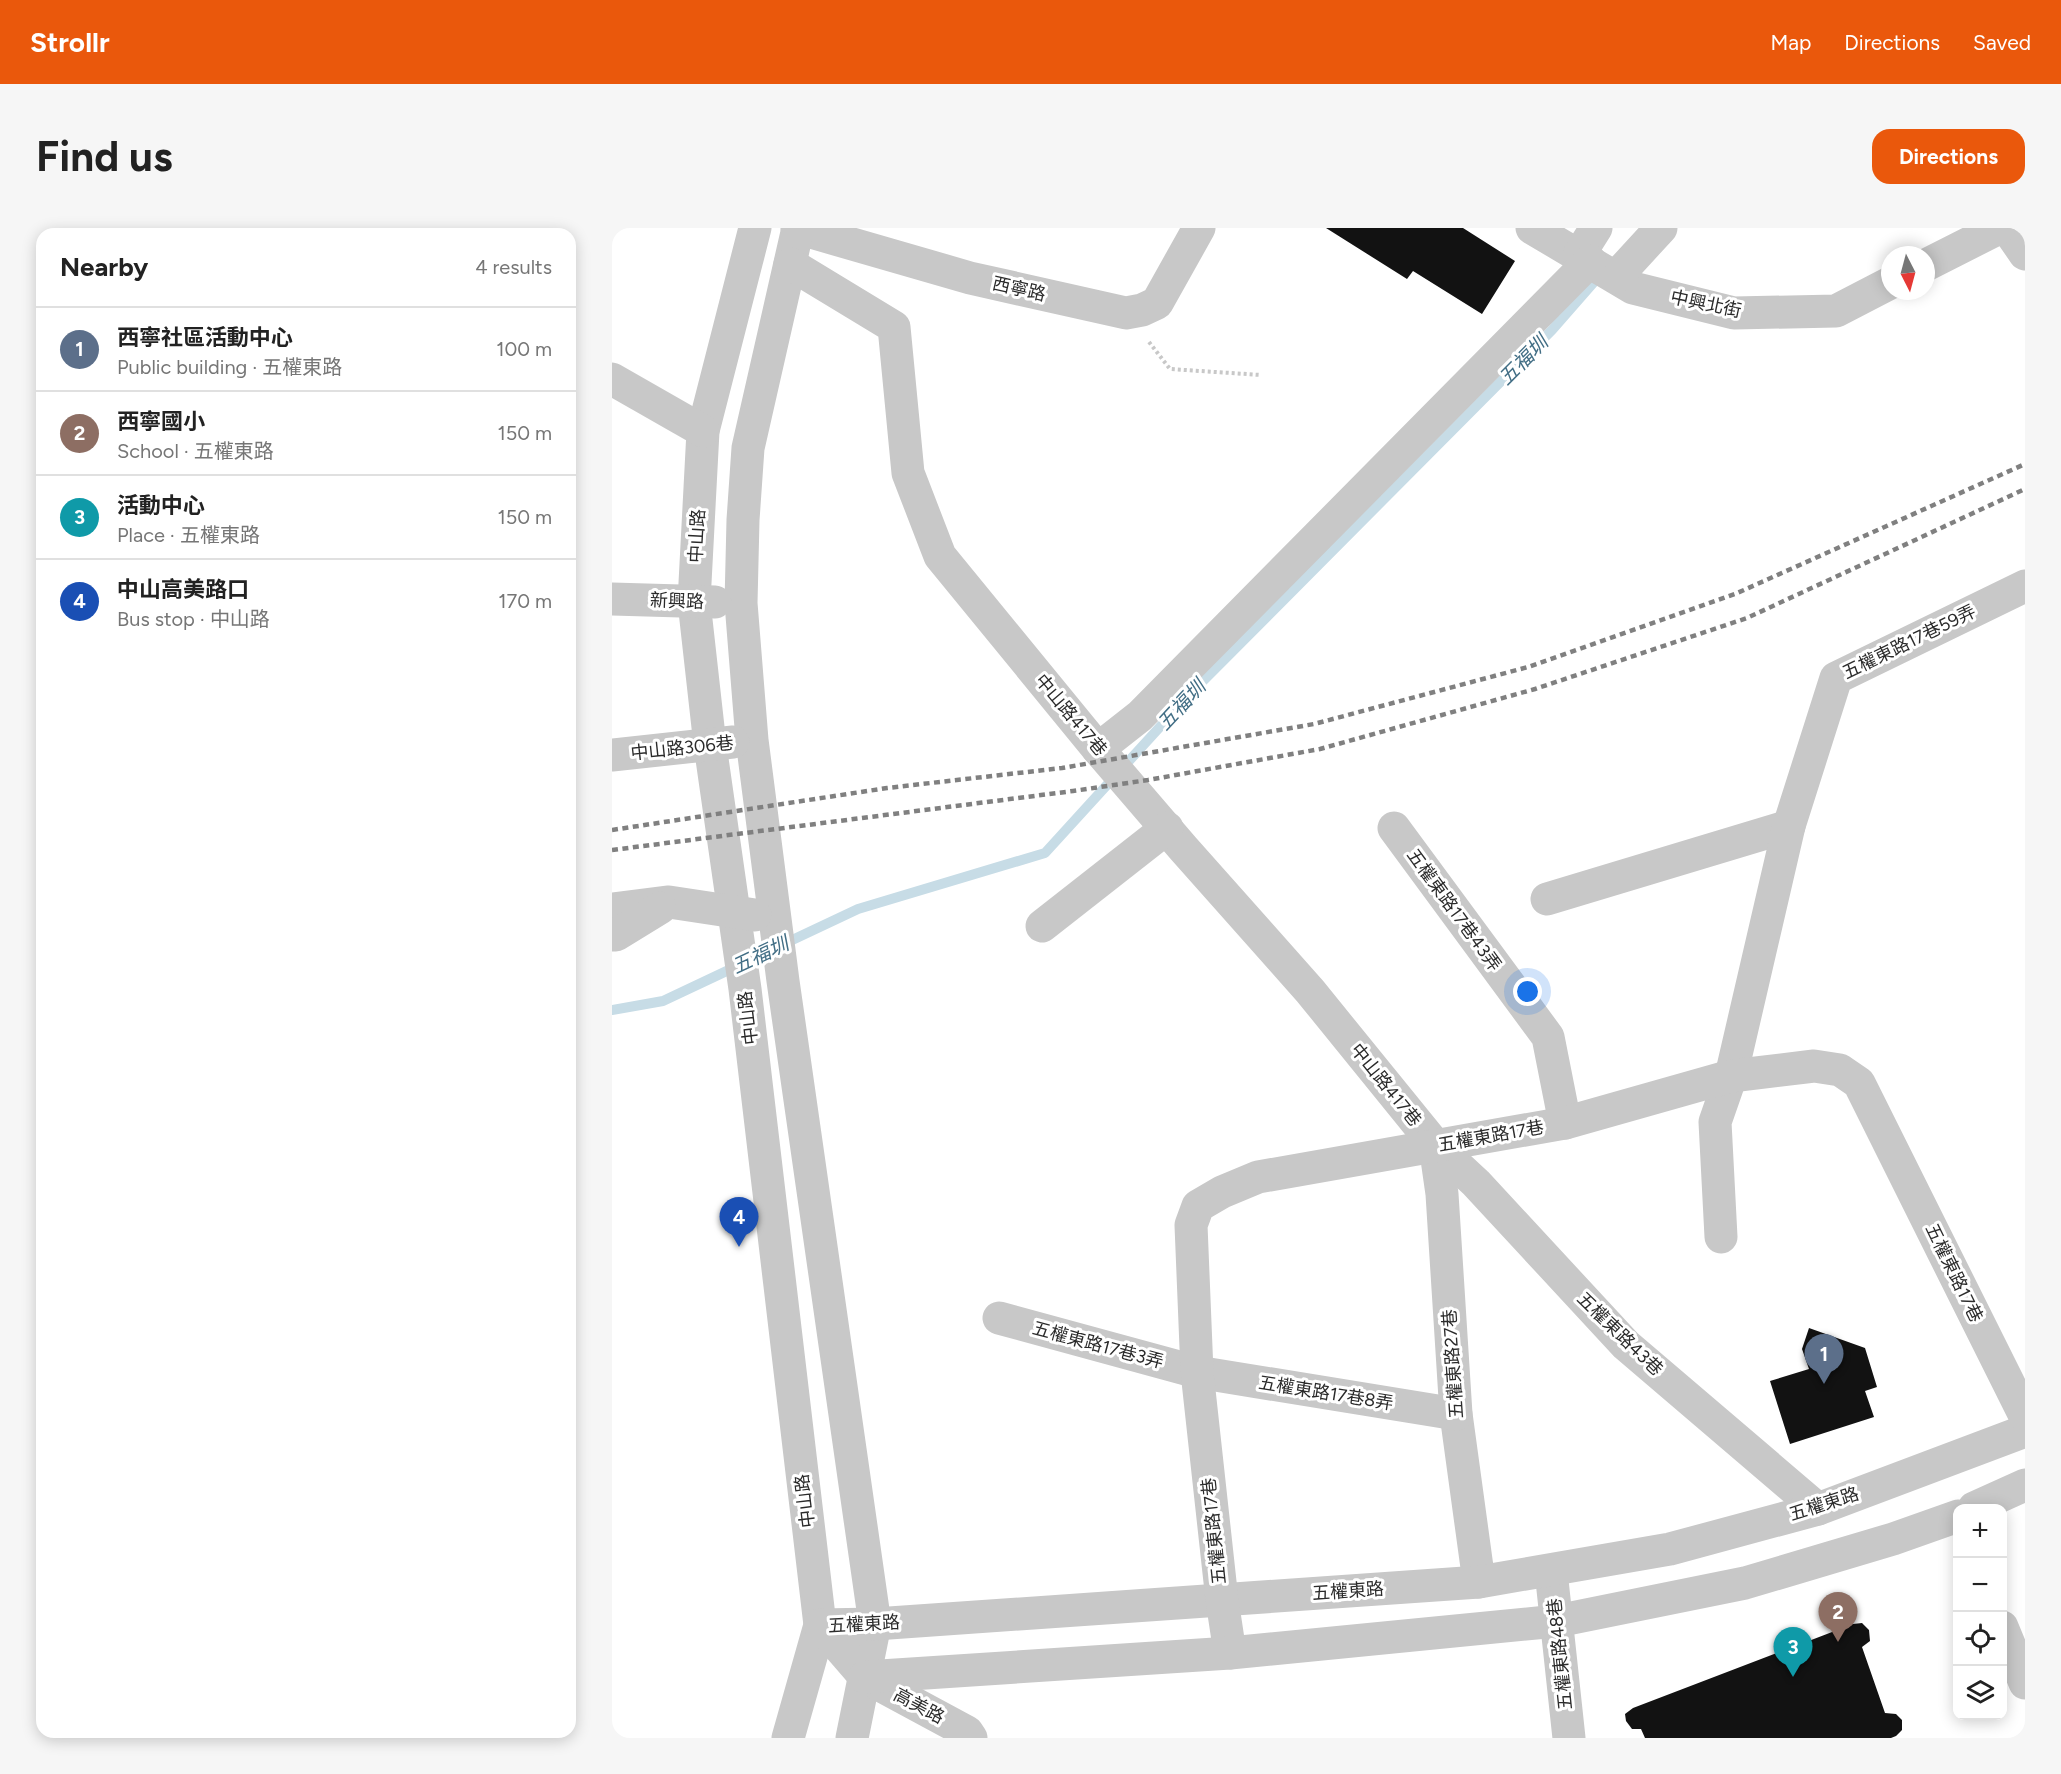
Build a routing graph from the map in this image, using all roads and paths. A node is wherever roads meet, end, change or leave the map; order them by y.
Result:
1 (755, 228) edge
2 (798, 228) edge
3 (1199, 228) edge
4 (1532, 228) edge
5 (1661, 228) edge
6 (1999, 228) edge
7 (2007, 228) edge
8 (2025, 254) edge
9 (1595, 255) edge
10 (1935, 260) edge
11 (790, 264) junction
12 (1881, 288) edge
13 (1126, 313) junction
14 (1261, 375) dead end
15 (612, 379) edge
16 (703, 431) junction
17 (2025, 586) edge
18 (612, 599) edge
19 (694, 602) junction
20 (741, 603) junction
21 (752, 740) junction
22 (710, 745) junction
23 (1098, 748) junction
24 (612, 755) edge
25 (1790, 826) junction
26 (1167, 828) junction
27 (1394, 828) dead end
28 (1547, 899) dead end
29 (669, 902) junction
30 (612, 909) edge
31 (734, 911) junction
32 (775, 918) junction
33 (1042, 926) dead end
34 (612, 936) edge
35 (1731, 1076) junction
36 (1565, 1123) junction
37 (1435, 1145) junction
38 (1721, 1237) dead end
39 (999, 1318) dead end
40 (1197, 1371) junction
41 (1456, 1414) junction
42 (2025, 1416) edge
43 (2025, 1431) edge
44 (2025, 1485) edge
45 (1985, 1504) edge
46 (1818, 1509) junction
47 (1953, 1518) edge
48 (1551, 1571) junction
49 (1479, 1582) junction
50 (1222, 1600) junction
51 (1557, 1621) junction
52 (875, 1624) junction
53 (820, 1625) junction
54 (2007, 1639) edge
55 (1230, 1653) junction
56 (865, 1677) junction
57 (2025, 1683) edge
58 (788, 1738) edge
59 (852, 1738) edge
60 (971, 1738) edge
61 (1569, 1738) edge

1 - 16 street, 中山路
2 - 11 street
2 - 13 street, 西寧路
3 - 13 street, 西寧路
4 - 9 street, 中興北街
5 - 9 street
6 - 10 street
7 - 8 street
9 - 12 street, 中興北街
9 - 23 street
11 - 20 street
11 - 23 street, 中山路417巷
13 - 14 path
15 - 16 street
16 - 19 street, 中山路
17 - 25 street, 五權東路17巷59弄
18 - 19 street, 新興路
19 - 20 street, 新興路
19 - 22 street, 中山路
20 - 21 street
21 - 22 street, 中山路306巷
21 - 32 street
22 - 24 street, 中山路306巷
22 - 31 street, 中山路
23 - 26 street, 中山路417巷
25 - 28 street
25 - 35 street, 五權東路17巷59弄
26 - 33 street
26 - 37 street, 中山路417巷
27 - 36 street, 五權東路17巷43弄
29 - 30 street
29 - 31 street
29 - 34 street
31 - 32 street
31 - 53 street, 中山路
32 - 52 street
35 - 36 street, 五權東路17巷
35 - 38 street, 五權東路17巷59弄
35 - 42 street, 五權東路17巷
36 - 37 street, 五權東路17巷
37 - 40 street, 五權東路17巷
37 - 41 street, 五權東路27巷
37 - 46 street, 五權東路43巷
39 - 40 street, 五權東路17巷3弄
40 - 41 street, 五權東路17巷8弄
40 - 50 street, 五權東路17巷
41 - 49 street, 五權東路27巷
43 - 46 street, 五權東路
44 - 45 street
46 - 48 street, 五權東路
47 - 51 street
48 - 49 street, 五權東路
48 - 51 street, 五權東路48巷
49 - 50 street, 五權東路
50 - 52 street, 五權東路
50 - 55 street, 五權東路17巷
51 - 55 street
51 - 61 street, 五權東路48巷
52 - 53 street, 五權東路
52 - 56 street
53 - 56 street, 五權東路
53 - 58 street, 中山路
54 - 57 street
55 - 56 street
56 - 59 street
56 - 60 street, 高美路

